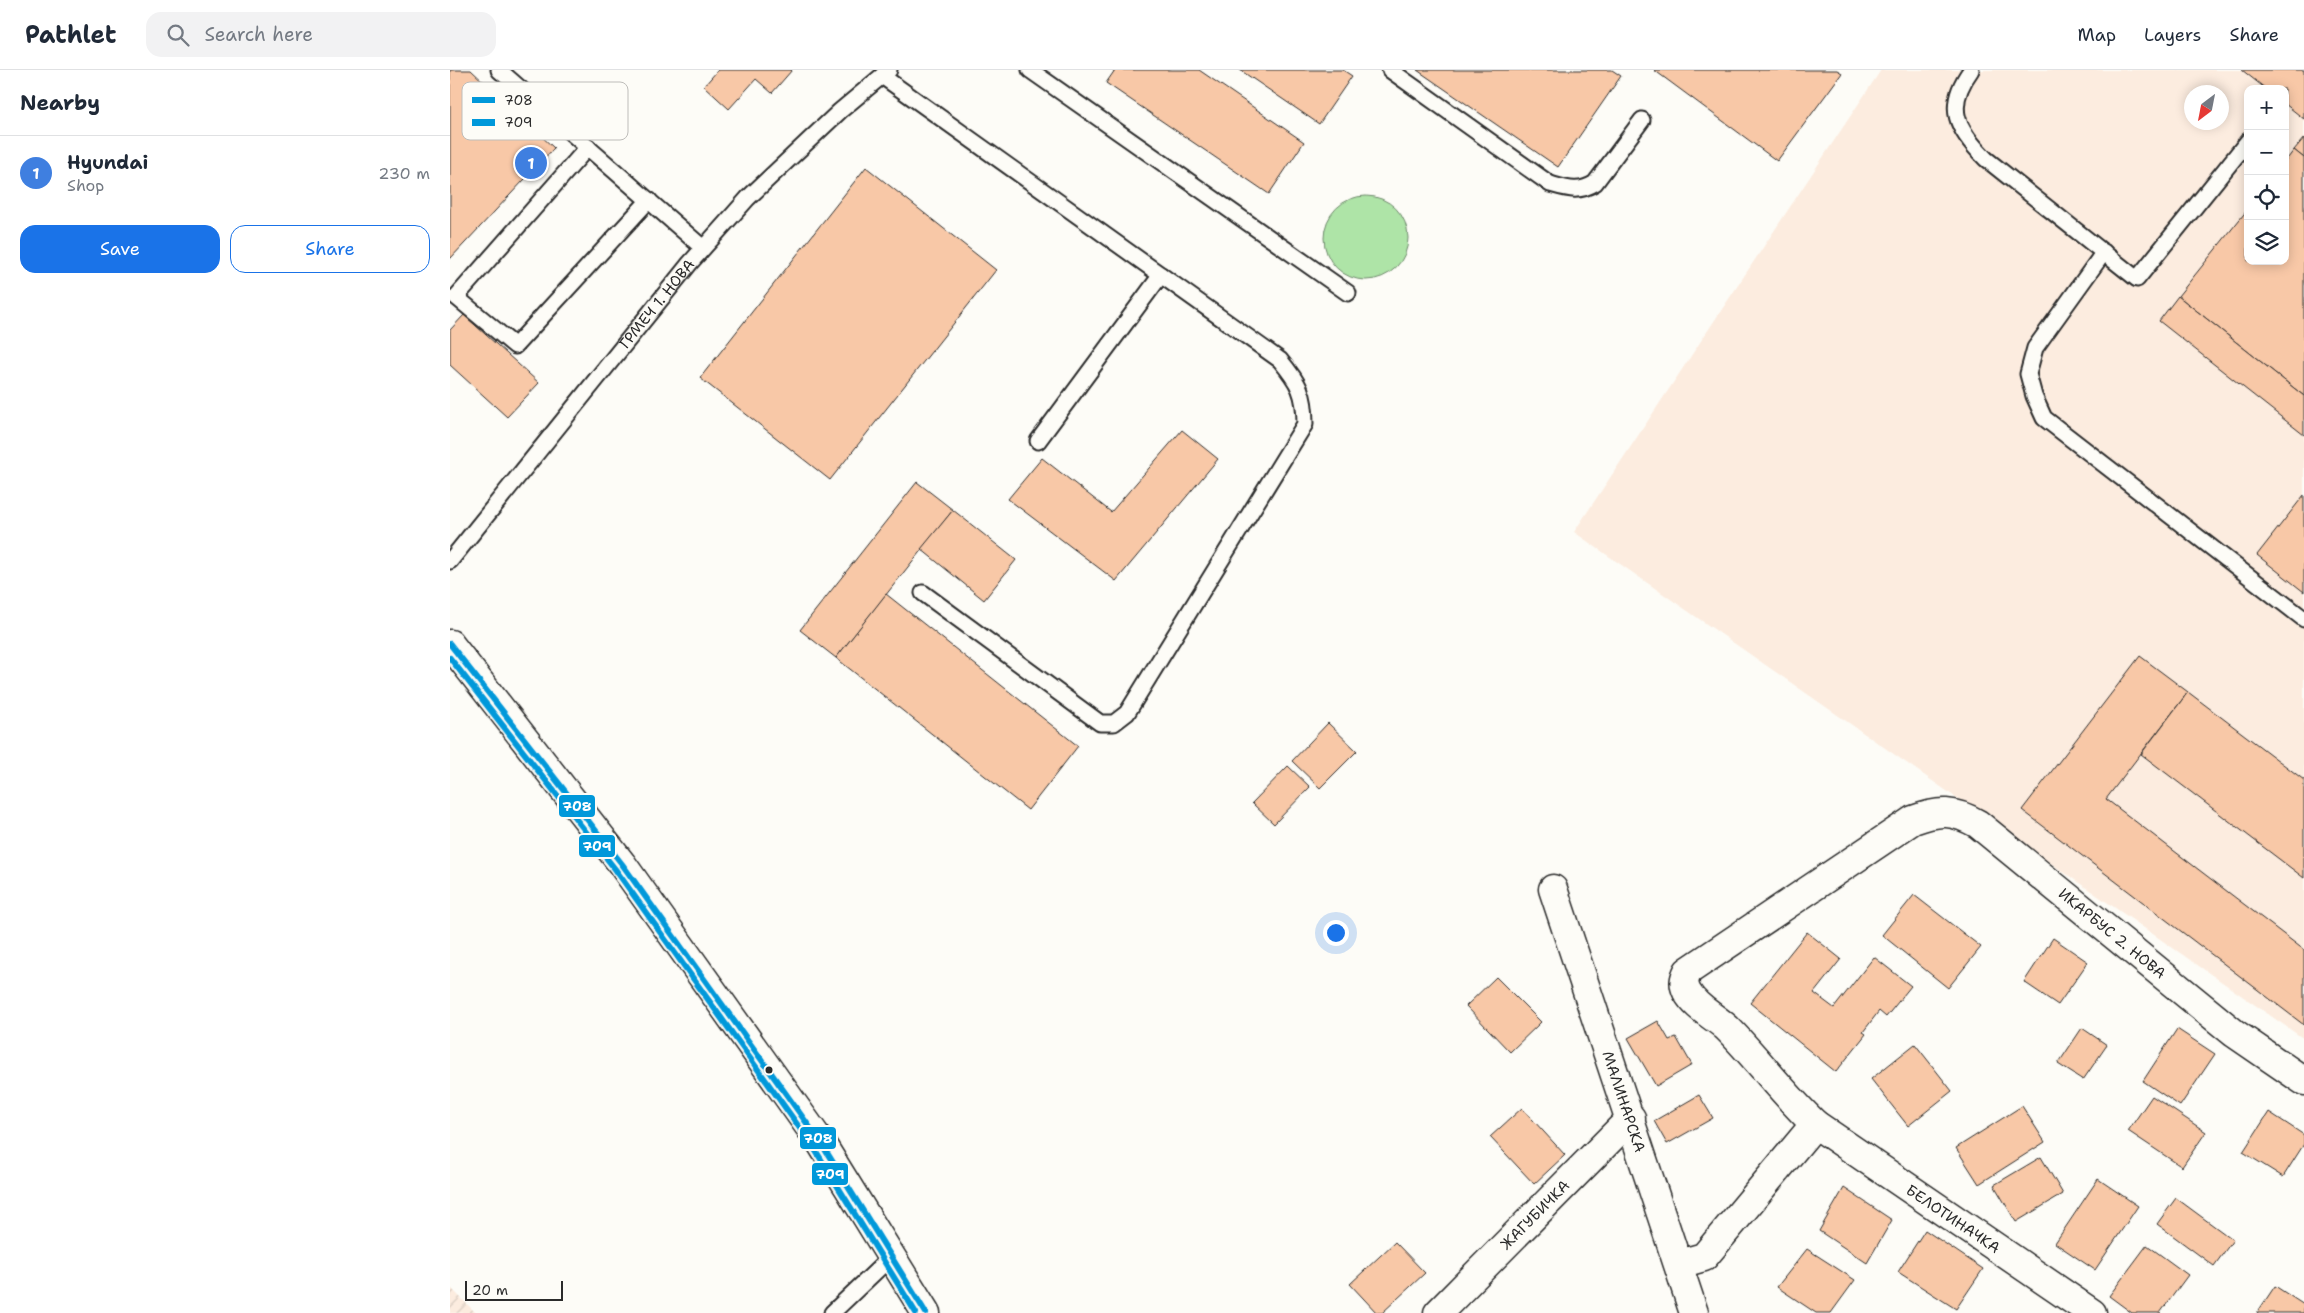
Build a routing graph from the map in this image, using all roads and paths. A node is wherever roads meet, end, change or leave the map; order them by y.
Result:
1 (498, 70) edge
2 (1030, 70) edge
3 (1390, 70) edge
4 (1970, 70) edge
5 (885, 73) edge
6 (512, 82) edge
7 (1642, 120) dead end
8 (580, 140) edge
9 (2244, 146) edge
10 (588, 147) junction
11 (649, 200) junction
12 (703, 248) junction
13 (2104, 252) junction
14 (1161, 275) junction
15 (1348, 293) dead end
16 (1038, 441) dead end
17 (450, 561) edge
18 (923, 593) dead end
19 (2304, 619) edge
20 (450, 644) edge
21 (1553, 889) dead end
22 (1685, 988) joint
23 (2304, 1081) edge
24 (1631, 1118) junction
25 (1815, 1124) junction
26 (892, 1255) junction
27 (1679, 1264) junction
28 (832, 1313) edge
29 (926, 1313) edge
30 (1438, 1313) edge
31 (1694, 1313) edge
32 (2092, 1313) edge

1 - 6 lane
2 - 15 lane
3 - 7 lane
4 - 13 lane
5 - 12 lane, ГРМЕЧ 1. НОВА
5 - 14 lane
8 - 10 lane
9 - 13 lane
10 - 11 lane
10 - 11 lane
11 - 12 lane
12 - 17 lane, ГРМЕЧ 1. НОВА
13 - 19 lane
14 - 16 lane
14 - 18 lane
20 - 26 street
21 - 24 street, МАЛИНАРСКА
22 - 23 street, ИКАРБУС 2. НОВА
22 - 25 street, БЕЛОТИНАЧКА
24 - 27 street, МАЛИНАРСКА
24 - 30 street, ЖАГУБИЧКА
25 - 27 street
25 - 32 street, БЕЛОТИНАЧКА
26 - 28 lane
26 - 29 street
27 - 31 street, МАЛИНАРСКА

